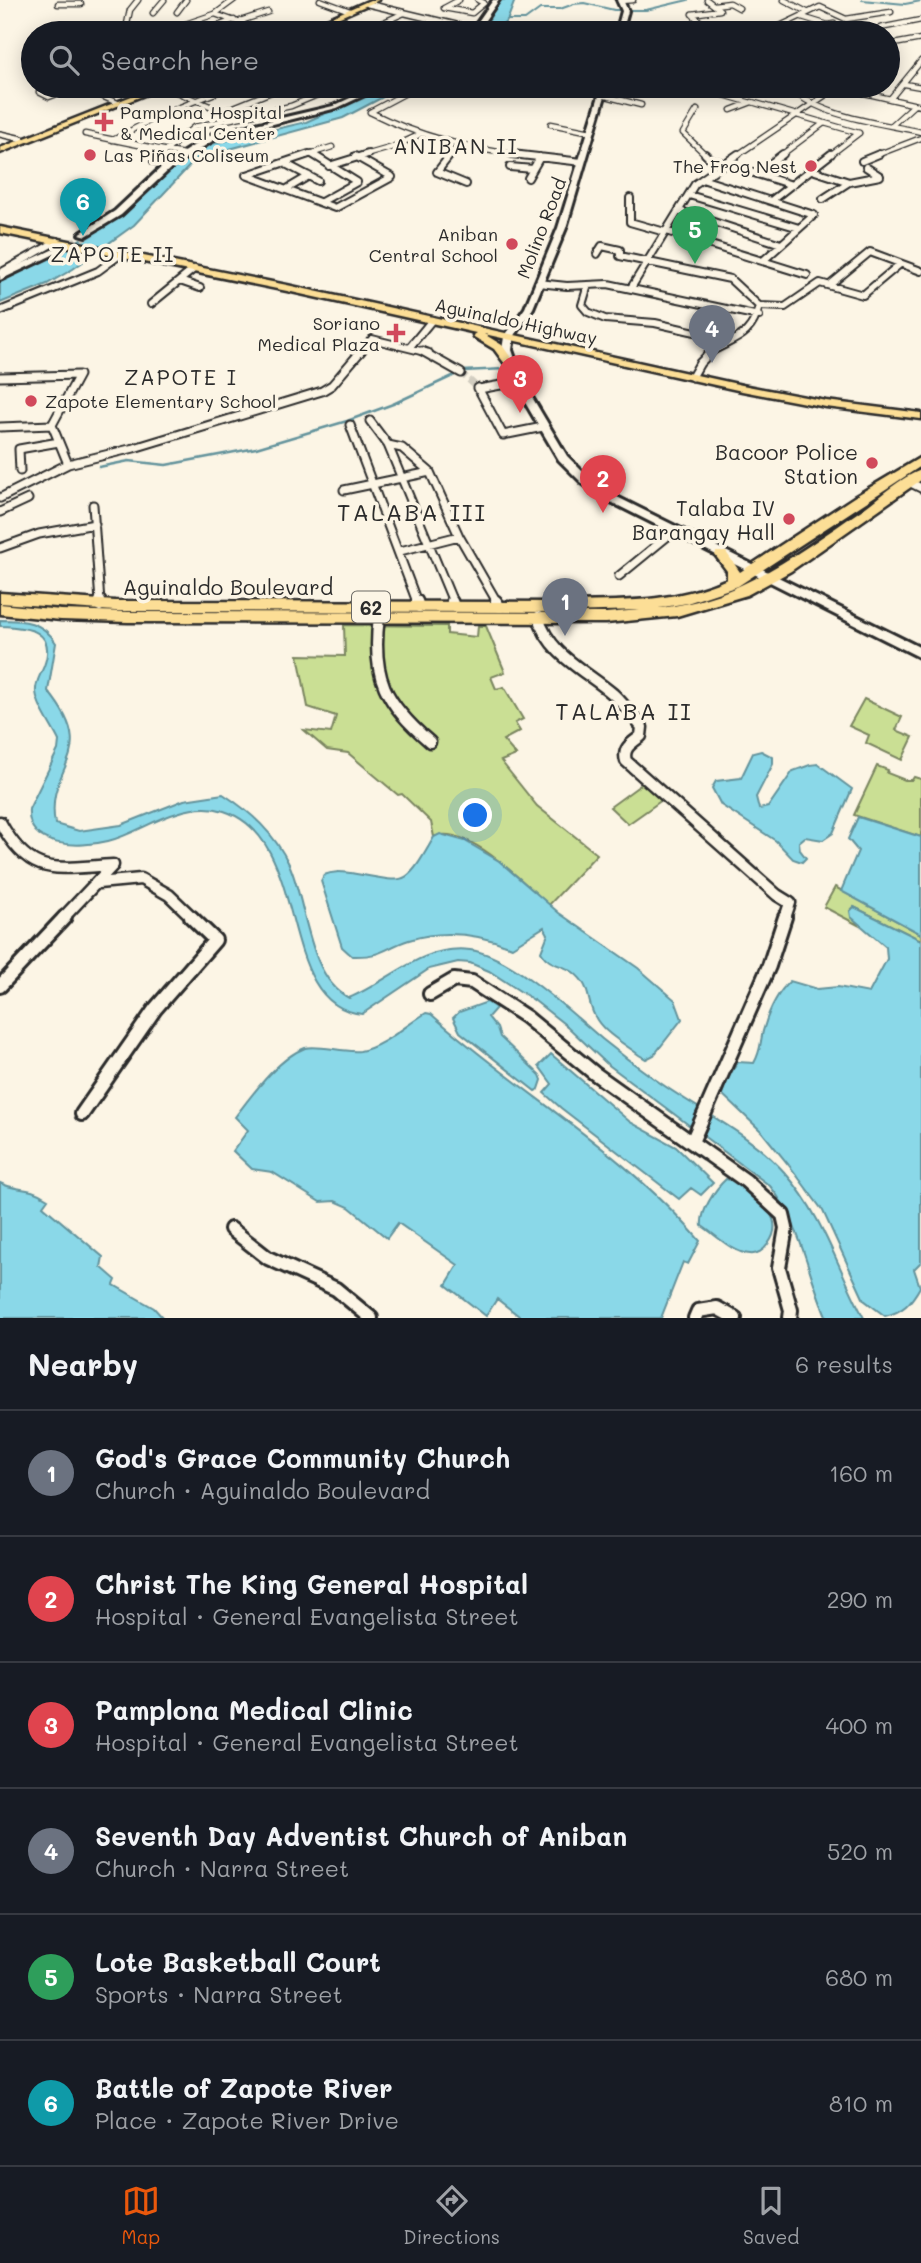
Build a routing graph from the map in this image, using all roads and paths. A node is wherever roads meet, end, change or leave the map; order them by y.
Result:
1 (138, 0) edge
2 (164, 0) edge
3 (186, 0) edge
4 (234, 0) edge
5 (320, 0) edge
6 (376, 0) edge
7 (459, 0) edge
8 (478, 0) edge
9 (496, 0) edge
10 (633, 0) edge
11 (707, 0) edge
12 (784, 0) edge
13 (620, 1) edge
14 (58, 4) dead end
15 (81, 4) edge
16 (368, 4) junction
17 (714, 5) junction
18 (739, 8) dead end
19 (625, 10) joint
20 (350, 11) junction
21 (177, 12) dead end
22 (268, 12) dead end
23 (807, 12) junction
24 (891, 12) dead end
25 (153, 13) dead end
26 (404, 13) junction
27 (215, 14) junction
28 (802, 17) junction
29 (921, 20) edge
30 (128, 21) edge
31 (194, 21) edge
32 (235, 21) joint
33 (326, 21) edge
34 (386, 21) edge
35 (433, 21) edge
36 (482, 21) edge
37 (623, 21) edge
38 (700, 21) edge
39 (792, 21) edge
40 (815, 21) edge
41 (908, 22) junction
42 (900, 24) edge
43 (921, 39) edge
44 (900, 42) edge
45 (921, 61) edge
46 (918, 71) edge
47 (904, 83) junction
48 (921, 87) edge
49 (900, 88) edge
50 (106, 98) edge
51 (130, 98) edge
52 (192, 98) edge
53 (202, 98) edge
54 (256, 98) edge
55 (310, 98) edge
56 (355, 98) edge
57 (396, 98) edge
58 (601, 98) edge
59 (625, 98) edge
60 (734, 98) edge
61 (802, 98) edge
62 (817, 98) edge
63 (885, 98) edge
64 (890, 99) joint
65 (197, 100) junction
66 (750, 102) junction
67 (118, 103) junction
68 (811, 103) junction
69 (641, 104) dead end
70 (918, 105) edge
71 (697, 110) dead end
72 (731, 110) dead end
73 (224, 111) junction
74 (794, 114) junction
75 (236, 117) junction
76 (824, 123) junction
77 (551, 124) dead end
78 (393, 125) junction
79 (892, 125) junction
80 (382, 130) dead end
81 (591, 132) junction
82 (921, 132) edge
83 (0, 134) edge
84 (85, 134) dead end
85 (419, 135) junction
86 (921, 138) edge
87 (113, 140) junction
88 (19, 141) junction
89 (360, 145) dead end
90 (459, 145) junction
91 (332, 147) dead end
92 (0, 150) edge
93 (164, 151) junction
94 (370, 152) junction
95 (183, 154) junction
96 (311, 155) junction
97 (355, 156) junction
98 (540, 158) junction
99 (862, 160) dead end
100 (153, 161) dead end
101 (582, 162) junction
102 (284, 163) junction
103 (725, 164) junction
104 (329, 166) junction
105 (510, 167) dead end
106 (866, 167) dead end
107 (533, 169) junction
108 (811, 170) junction
109 (758, 174) junction
110 (309, 176) junction
111 (528, 178) dead end
112 (702, 179) junction
113 (318, 181) dead end
114 (849, 182) junction
115 (466, 184) dead end
116 (792, 185) junction
117 (288, 189) junction
118 (690, 195) junction
119 (630, 198) dead end
120 (823, 199) dead end
121 (772, 200) junction
122 (321, 202) junction
123 (680, 211) junction
124 (799, 228) junction
125 (0, 230) edge
126 (666, 232) junction
127 (85, 234) tunnel mouth
128 (781, 244) junction
129 (57, 248) junction
130 (121, 254) junction
131 (597, 254) dead end
132 (764, 260) junction
133 (648, 262) junction
134 (900, 264) junction
135 (194, 269) junction
136 (921, 271) edge
137 (1, 273) edge
138 (807, 275) dead end
139 (180, 281) junction
140 (538, 283) junction
141 (831, 284) junction
142 (588, 285) junction
143 (200, 288) dead end
144 (632, 288) junction
145 (151, 303) dead end
146 (759, 306) junction
147 (0, 311) edge
148 (759, 316) junction
149 (432, 320) junction
150 (457, 326) junction
151 (509, 337) junction
152 (732, 341) junction
153 (409, 348) junction
154 (509, 362) junction
155 (461, 373) tunnel mouth
156 (0, 377) edge
157 (692, 377) junction
158 (519, 382) junction
159 (921, 416) edge
160 (370, 421) dead end
161 (52, 425) junction
162 (350, 425) dead end
163 (0, 427) edge
164 (542, 427) junction
165 (59, 442) junction
166 (388, 445) junction
167 (921, 460) edge
168 (68, 464) junction
169 (20, 471) dead end
170 (430, 472) junction
171 (921, 474) edge
172 (402, 478) junction
173 (373, 484) junction
174 (915, 485) edge
175 (344, 490) dead end
176 (0, 498) edge
177 (28, 499) dead end
178 (93, 505) dead end
179 (0, 512) edge
180 (95, 524) junction
181 (674, 531) junction
182 (459, 536) junction
183 (430, 543) junction
184 (0, 548) edge
185 (400, 551) junction
186 (721, 555) junction
187 (755, 573) junction
188 (619, 576) dead end
189 (768, 579) junction
190 (733, 583) junction
191 (0, 598) edge
192 (100, 606) junction
193 (454, 606) junction
194 (419, 607) junction
195 (500, 607) junction
196 (0, 609) edge
197 (379, 617) junction
198 (538, 617) junction
199 (921, 653) edge
200 (430, 742) dead end
201 (0, 822) edge
202 (98, 883) junction
203 (0, 986) edge
204 (430, 994) dead end
205 (82, 1114) dead end
206 (694, 1136) junction
207 (231, 1229) dead end
208 (371, 1318) edge
209 (695, 1318) edge
210 (735, 1318) edge
211 (790, 1318) edge

1 - 30 street
2 - 25 street
3 - 21 street
4 - 27 street
5 - 20 street
6 - 16 highway
7 - 8 street
9 - 36 main road
10 - 13 street
11 - 17 street
12 - 23 street
13 - 19 main road
14 - 15 street
16 - 20 highway
16 - 26 street
17 - 18 street
17 - 38 street
19 - 37 main road
20 - 33 highway
22 - 32 street
23 - 24 street
23 - 28 street
26 - 34 street
26 - 35 street
27 - 31 street
27 - 32 street
28 - 39 street
28 - 40 street
29 - 41 street
41 - 42 street
41 - 43 street
43 - 44 street
45 - 46 street
46 - 47 street
47 - 48 street
47 - 49 street
50 - 67 street
51 - 67 highway
52 - 65 street
53 - 65 street
54 - 73 street
55 - 75 street
56 - 95 main road
57 - 78 street
58 - 81 main road, Molino Road
59 - 69 street
60 - 66 street
61 - 68 street
62 - 68 street
63 - 64 street
64 - 70 street
65 - 73 street
65 - 87 street
66 - 72 street
66 - 74 street
67 - 88 highway
68 - 74 street
68 - 79 street
70 - 79 street
71 - 103 street
73 - 75 street
74 - 76 street
74 - 103 street
75 - 93 street
76 - 108 street
76 - 109 street
77 - 81 street
78 - 80 street
78 - 85 street
79 - 82 street
81 - 101 main road, Molino Road
83 - 88 street
84 - 87 street
85 - 90 street
85 - 94 street
86 - 99 street
87 - 93 street
88 - 92 highway
89 - 94 street
90 - 98 street
90 - 115 street
91 - 96 street
93 - 95 street
93 - 100 street
94 - 97 street
95 - 127 main road
96 - 102 street
96 - 104 street
97 - 104 street
97 - 122 street
98 - 101 street
98 - 107 street
101 - 140 main road, Molino Road
102 - 110 street
102 - 117 street
103 - 109 street
103 - 112 street
104 - 122 street
105 - 107 street
106 - 114 street
107 - 111 street
108 - 114 street
108 - 116 street
109 - 116 street
110 - 113 street
110 - 117 street
112 - 118 street
112 - 121 street
114 - 120 street
116 - 121 street
117 - 122 street
118 - 123 street
118 - 124 street
119 - 126 street
121 - 124 street
123 - 126 street
123 - 128 street
124 - 128 street
125 - 129 highway, Aguinaldo Highway
126 - 132 street
126 - 133 street
128 - 132 street
129 - 130 highway, Aguinaldo Highway
129 - 137 main road
130 - 135 highway, Aguinaldo Highway
130 - 147 street
131 - 133 street
132 - 138 street
133 - 144 street
133 - 146 street
134 - 136 street
134 - 141 street
134 - 141 street
135 - 139 street
135 - 149 highway, Aguinaldo Highway
139 - 143 street
139 - 145 street
140 - 142 street
140 - 151 main road, Molino Road
141 - 146 street
142 - 144 street
142 - 152 street
144 - 148 street
146 - 148 street
148 - 152 street
149 - 150 highway, Aguinaldo Highway
149 - 153 street
150 - 151 highway, Aguinaldo Highway
150 - 154 highway
151 - 154 main road
151 - 157 highway, Aguinaldo Highway
152 - 157 street
153 - 155 street
153 - 168 street
154 - 158 main road
156 - 161 street
157 - 159 highway, Aguinaldo Highway
158 - 164 main road
158 - 164 street
160 - 166 street
161 - 163 street
161 - 165 street
162 - 173 street
164 - 181 main road
165 - 168 street
165 - 169 street
166 - 170 street
166 - 172 street
167 - 187 highway, Aguinaldo Boulevard / 62
168 - 176 street
170 - 172 street
170 - 182 street
171 - 174 highway, Aguinaldo Boulevard / 62
172 - 173 street
172 - 183 street
173 - 175 street
173 - 185 street
174 - 189 highway, Aguinaldo Boulevard / 62
177 - 179 street
178 - 180 street
180 - 184 street
180 - 192 street
181 - 186 main road
181 - 188 street
182 - 183 street
182 - 195 street
183 - 185 street
183 - 193 street
185 - 194 street
186 - 187 main road
186 - 190 highway
187 - 189 main road
187 - 190 highway, Aguinaldo Boulevard / 62
189 - 198 highway, Aguinaldo Boulevard / 62
189 - 199 main road
190 - 195 highway, Aguinaldo Boulevard / 62
191 - 192 highway, Aguinaldo Boulevard / 62
192 - 194 highway, Aguinaldo Boulevard / 62
193 - 194 highway, Aguinaldo Boulevard / 62
193 - 195 highway, Aguinaldo Boulevard / 62
196 - 197 highway, Aguinaldo Boulevard / 62
197 - 198 highway, Aguinaldo Boulevard / 62
197 - 200 street
198 - 206 street
201 - 202 street
202 - 203 street
202 - 205 street
204 - 206 street
206 - 211 street
207 - 208 street
209 - 210 street

